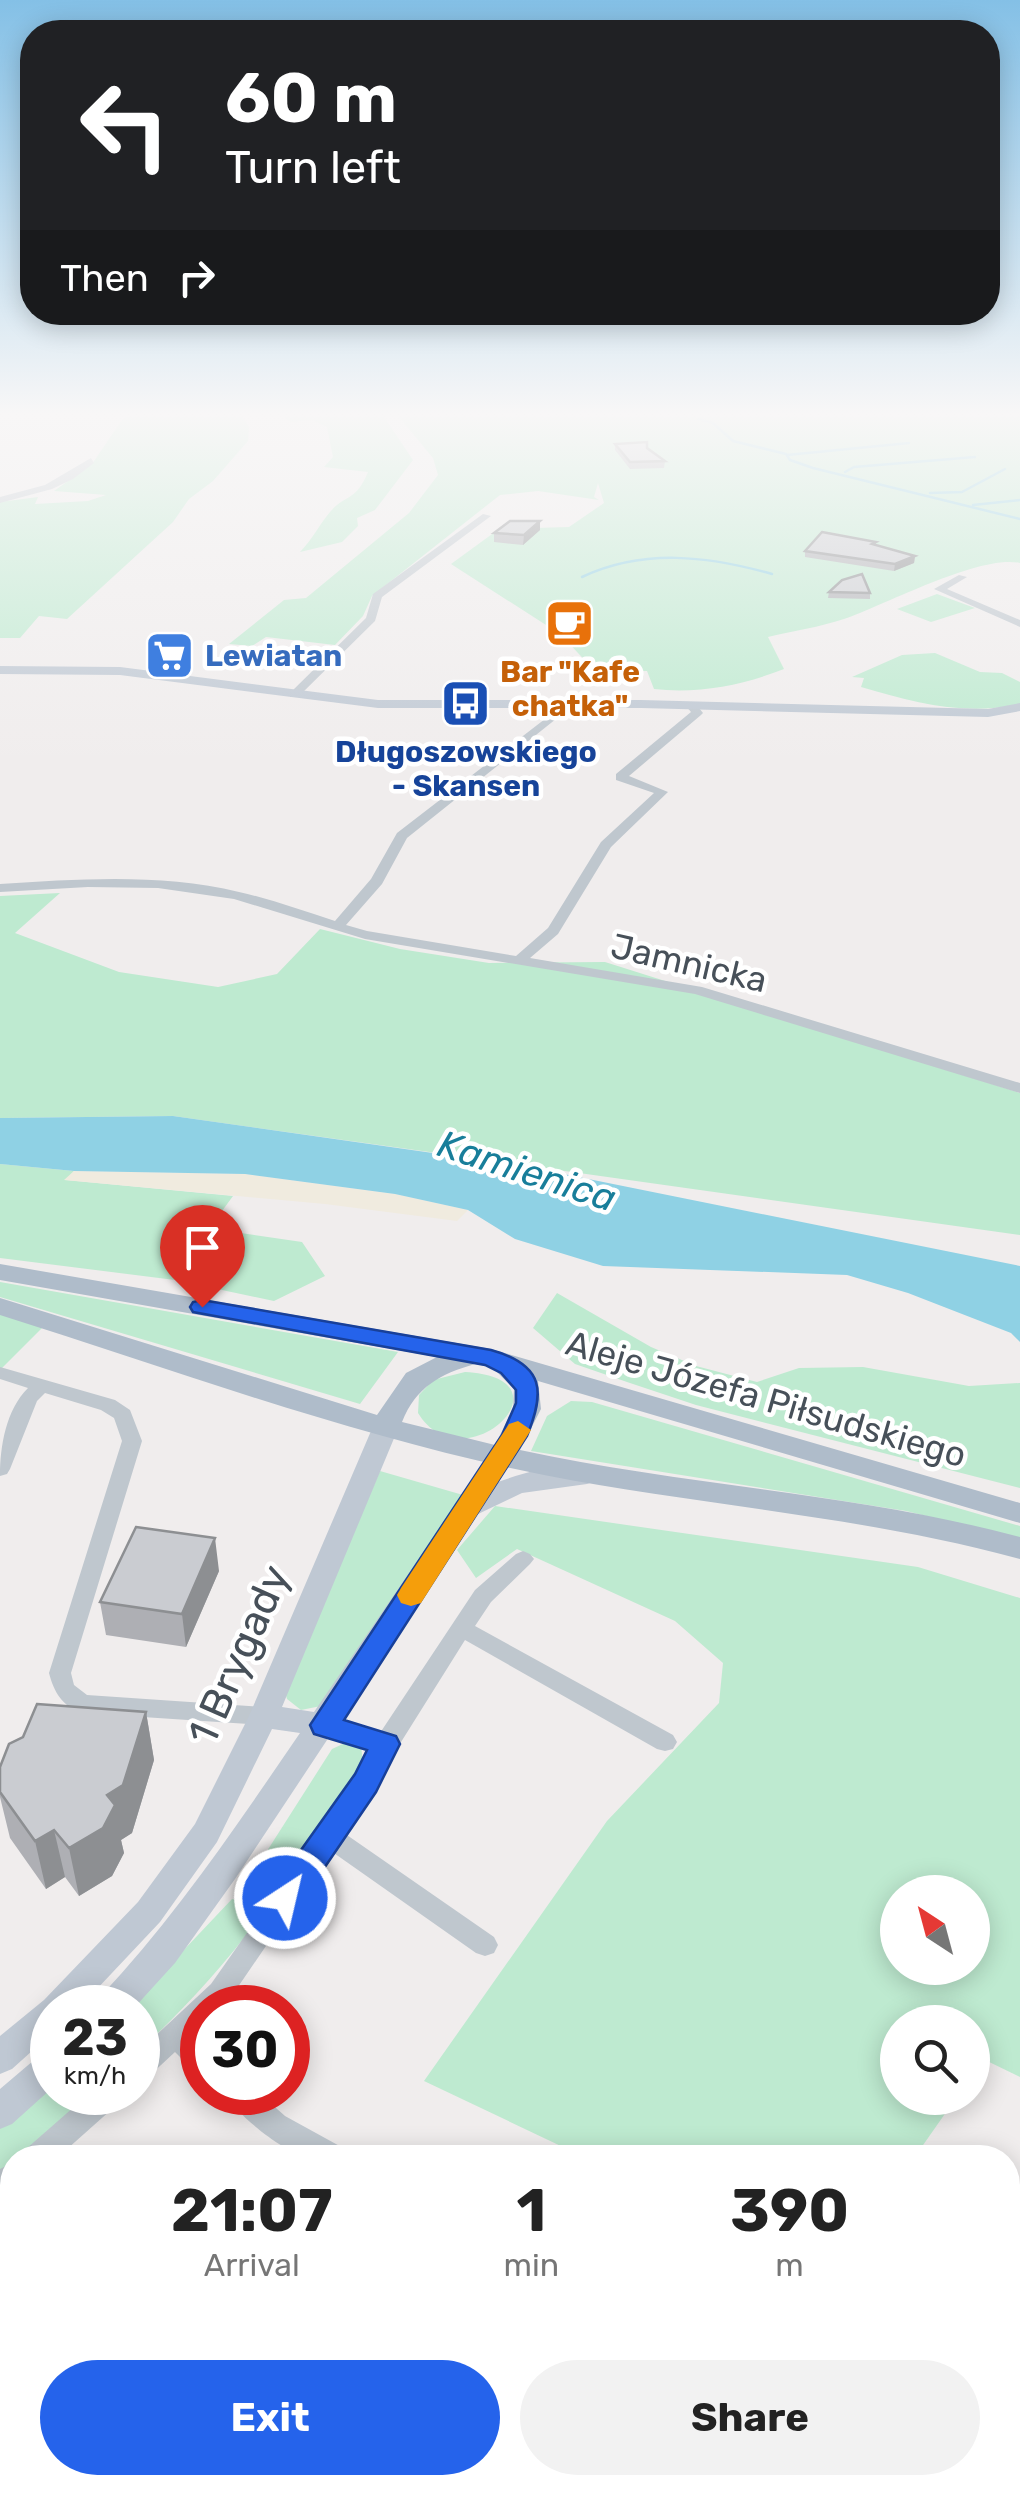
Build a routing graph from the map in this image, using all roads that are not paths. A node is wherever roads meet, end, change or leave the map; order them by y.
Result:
1 (462, 533) edge
2 (962, 577) dead end
3 (1020, 624) edge
4 (0, 670) edge
5 (294, 695) junction
6 (691, 705) junction
7 (567, 706) junction
8 (1020, 707) edge
9 (0, 888) edge
10 (338, 926) junction
11 (519, 960) junction
12 (1020, 1088) edge
13 (0, 1272) edge
14 (0, 1306) edge
15 (491, 1358) junction
16 (0, 1373) edge
17 (42, 1386) junction
18 (387, 1424) junction
19 (502, 1456) junction
20 (0, 1469) edge
21 (597, 1474) junction
22 (1020, 1513) edge
23 (465, 1514) junction
24 (1020, 1548) edge
25 (522, 1558) dead end
26 (462, 1628) junction
27 (264, 1716) junction
28 (324, 1725) junction
29 (665, 1742) dead end
30 (385, 1744) junction
31 (328, 1836) junction
32 (485, 1945) dead end
33 (79, 1985) edge
34 (133, 1985) edge
35 (225, 1985) edge
36 (180, 2030) edge
37 (30, 2032) edge
38 (176, 2034) junction
39 (180, 2038) edge
40 (160, 2049) edge
41 (0, 2058) edge
42 (30, 2085) edge
43 (0, 2112) edge
44 (85, 2115) edge
45 (265, 2115) edge
46 (51, 2145) edge
47 (312, 2145) edge

1 - 5 street
2 - 3 street
4 - 5 street
5 - 7 street
6 - 7 street
6 - 8 street
6 - 11 street
7 - 10 street
9 - 10 street, Jamnicka
10 - 11 street, Jamnicka
11 - 12 street, Jamnicka
13 - 15 main road, Aleje Józefa Piłsudskiego
14 - 18 main road
15 - 18 main road, 1 Brygady
15 - 19 main road, Aleje Józefa Piłsudskiego
15 - 22 main road, Aleje Józefa Piłsudskiego
16 - 17 street
17 - 20 street
17 - 27 street
18 - 19 main road
18 - 27 street, 1 Brygady
19 - 21 main road
19 - 23 street
21 - 23 street
21 - 24 main road
23 - 28 street
25 - 26 street
26 - 29 street
26 - 30 street
27 - 28 street
27 - 33 street, 1 Brygady
28 - 30 street
28 - 34 street
30 - 31 street
31 - 32 street
31 - 35 street
36 - 38 street
37 - 41 street, 1 Brygady
38 - 39 street
38 - 40 street
42 - 43 street
44 - 46 street
45 - 47 street

